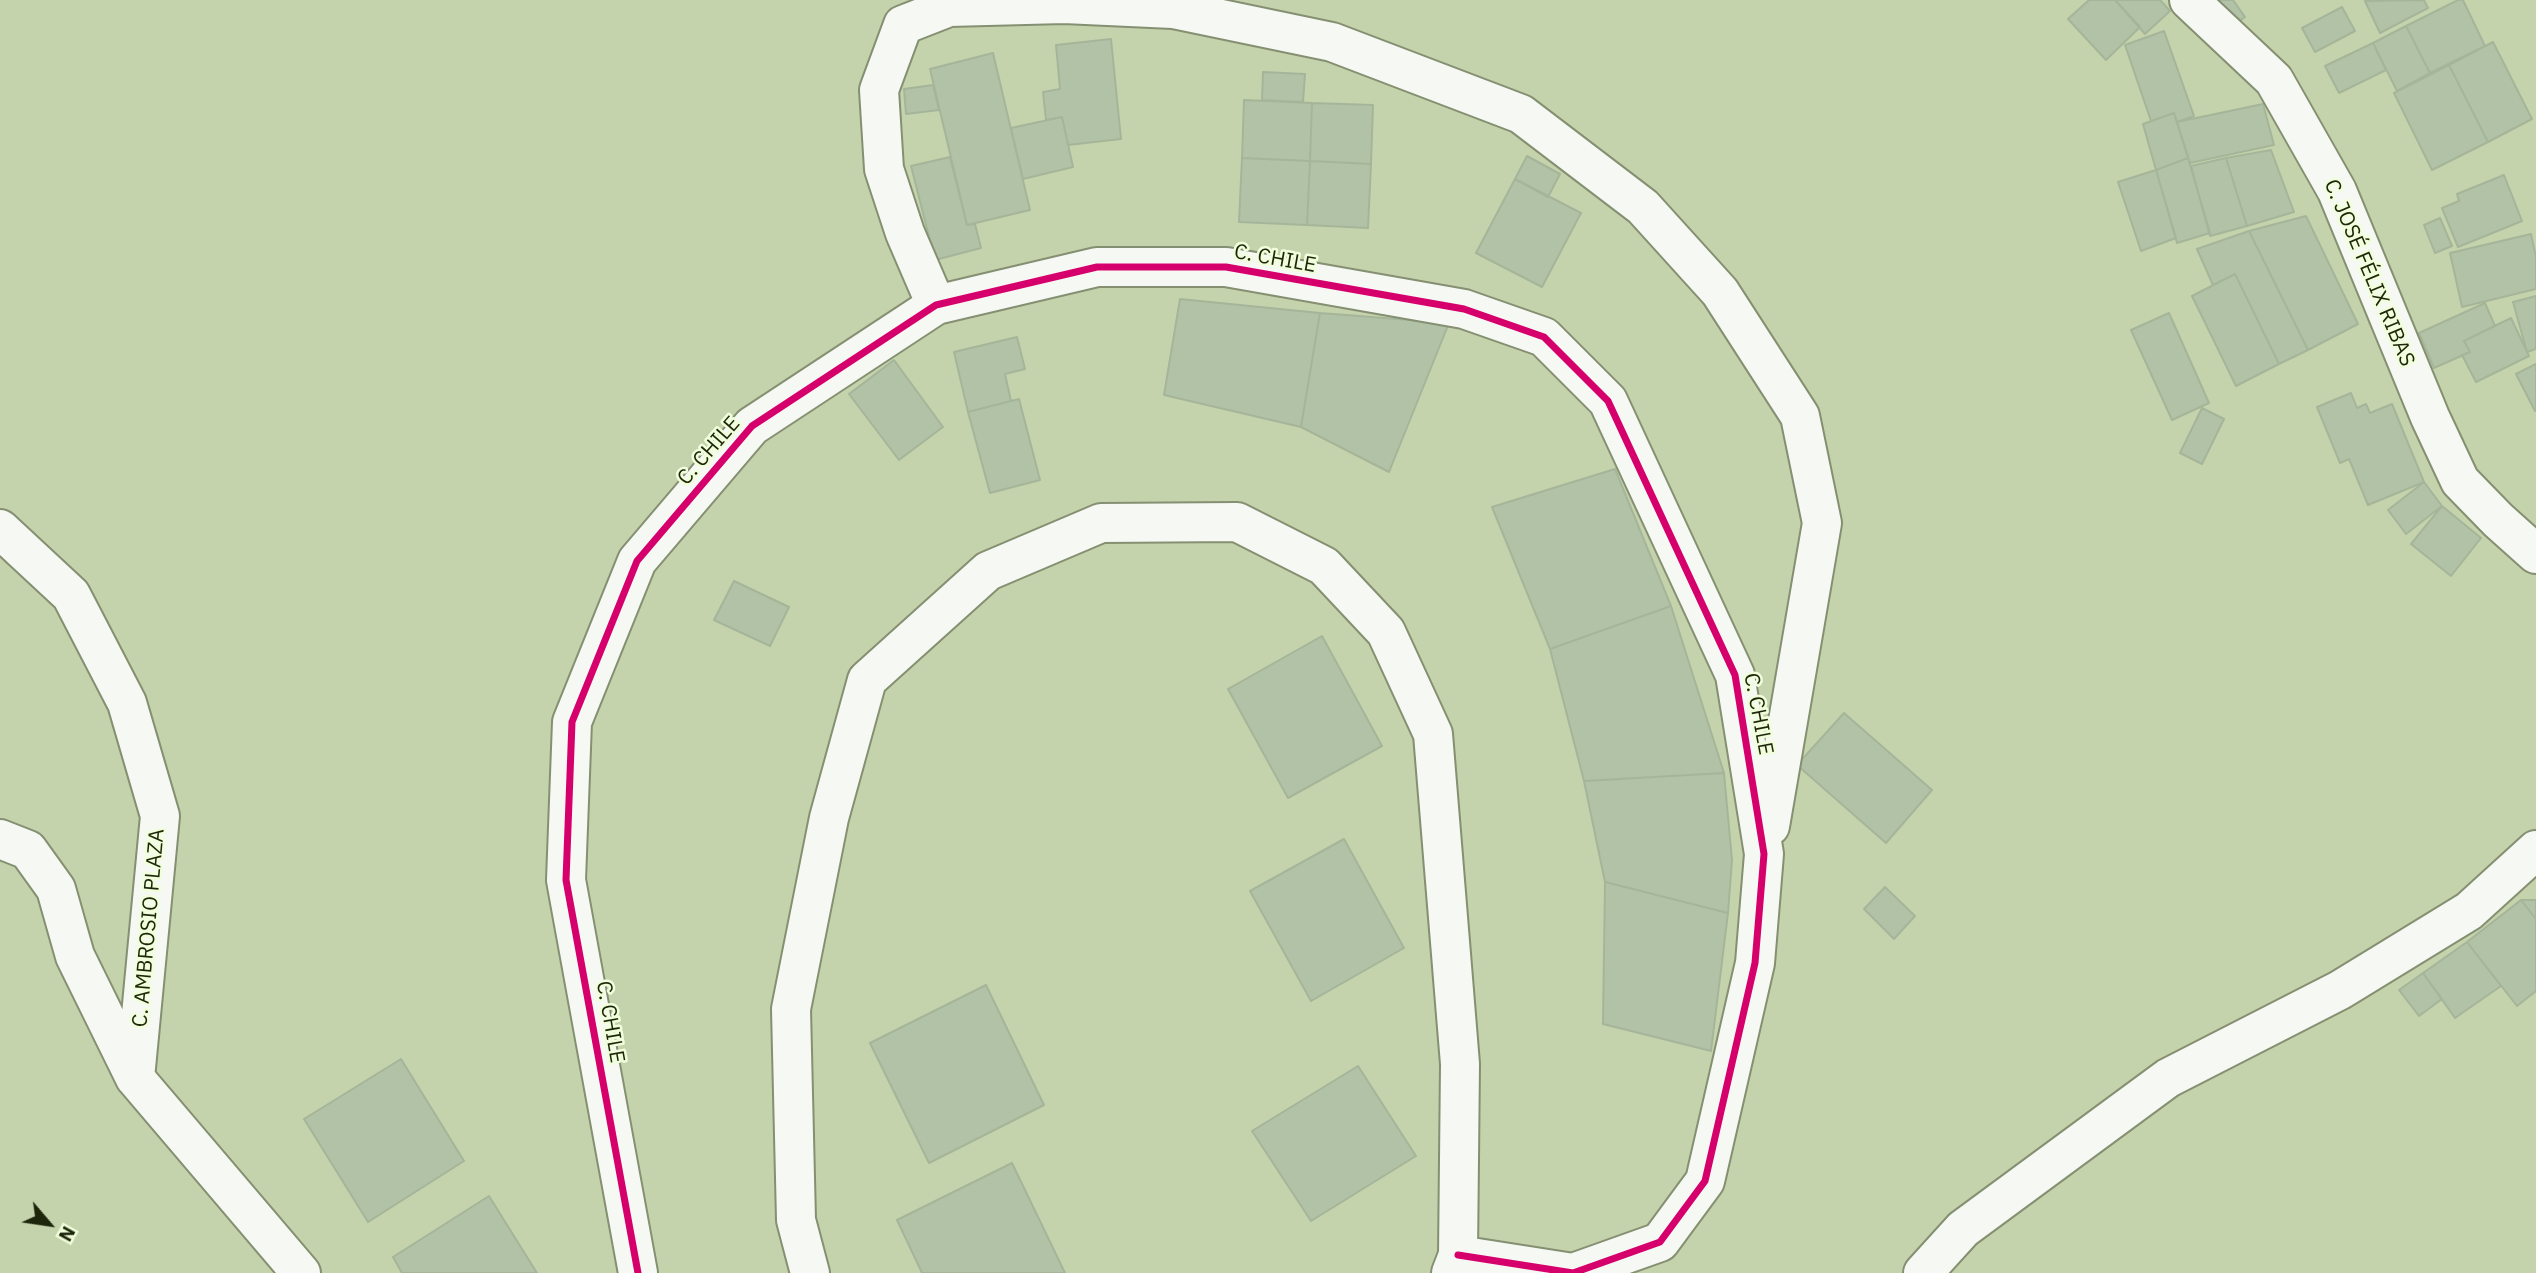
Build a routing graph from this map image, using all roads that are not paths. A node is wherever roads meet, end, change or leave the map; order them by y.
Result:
1 (2189, 0) edge
2 (936, 305) junction
3 (0, 529) edge
4 (2536, 554) edge
5 (0, 839) edge
6 (2536, 850) edge
7 (1764, 854) junction
8 (135, 1078) junction
9 (1455, 1264) edge
10 (301, 1273) edge
11 (638, 1273) edge
12 (810, 1273) edge
13 (1923, 1273) edge

1 - 4 street, C. JOSÉ FÉLIX RIBAS
2 - 7 street, C. CHILE
2 - 7 street, C. CHILE
2 - 11 street, C. CHILE
3 - 8 street, C. AMBROSIO PLAZA
5 - 8 street
6 - 13 street
7 - 9 street, C. CHILE
8 - 10 street
9 - 12 street

